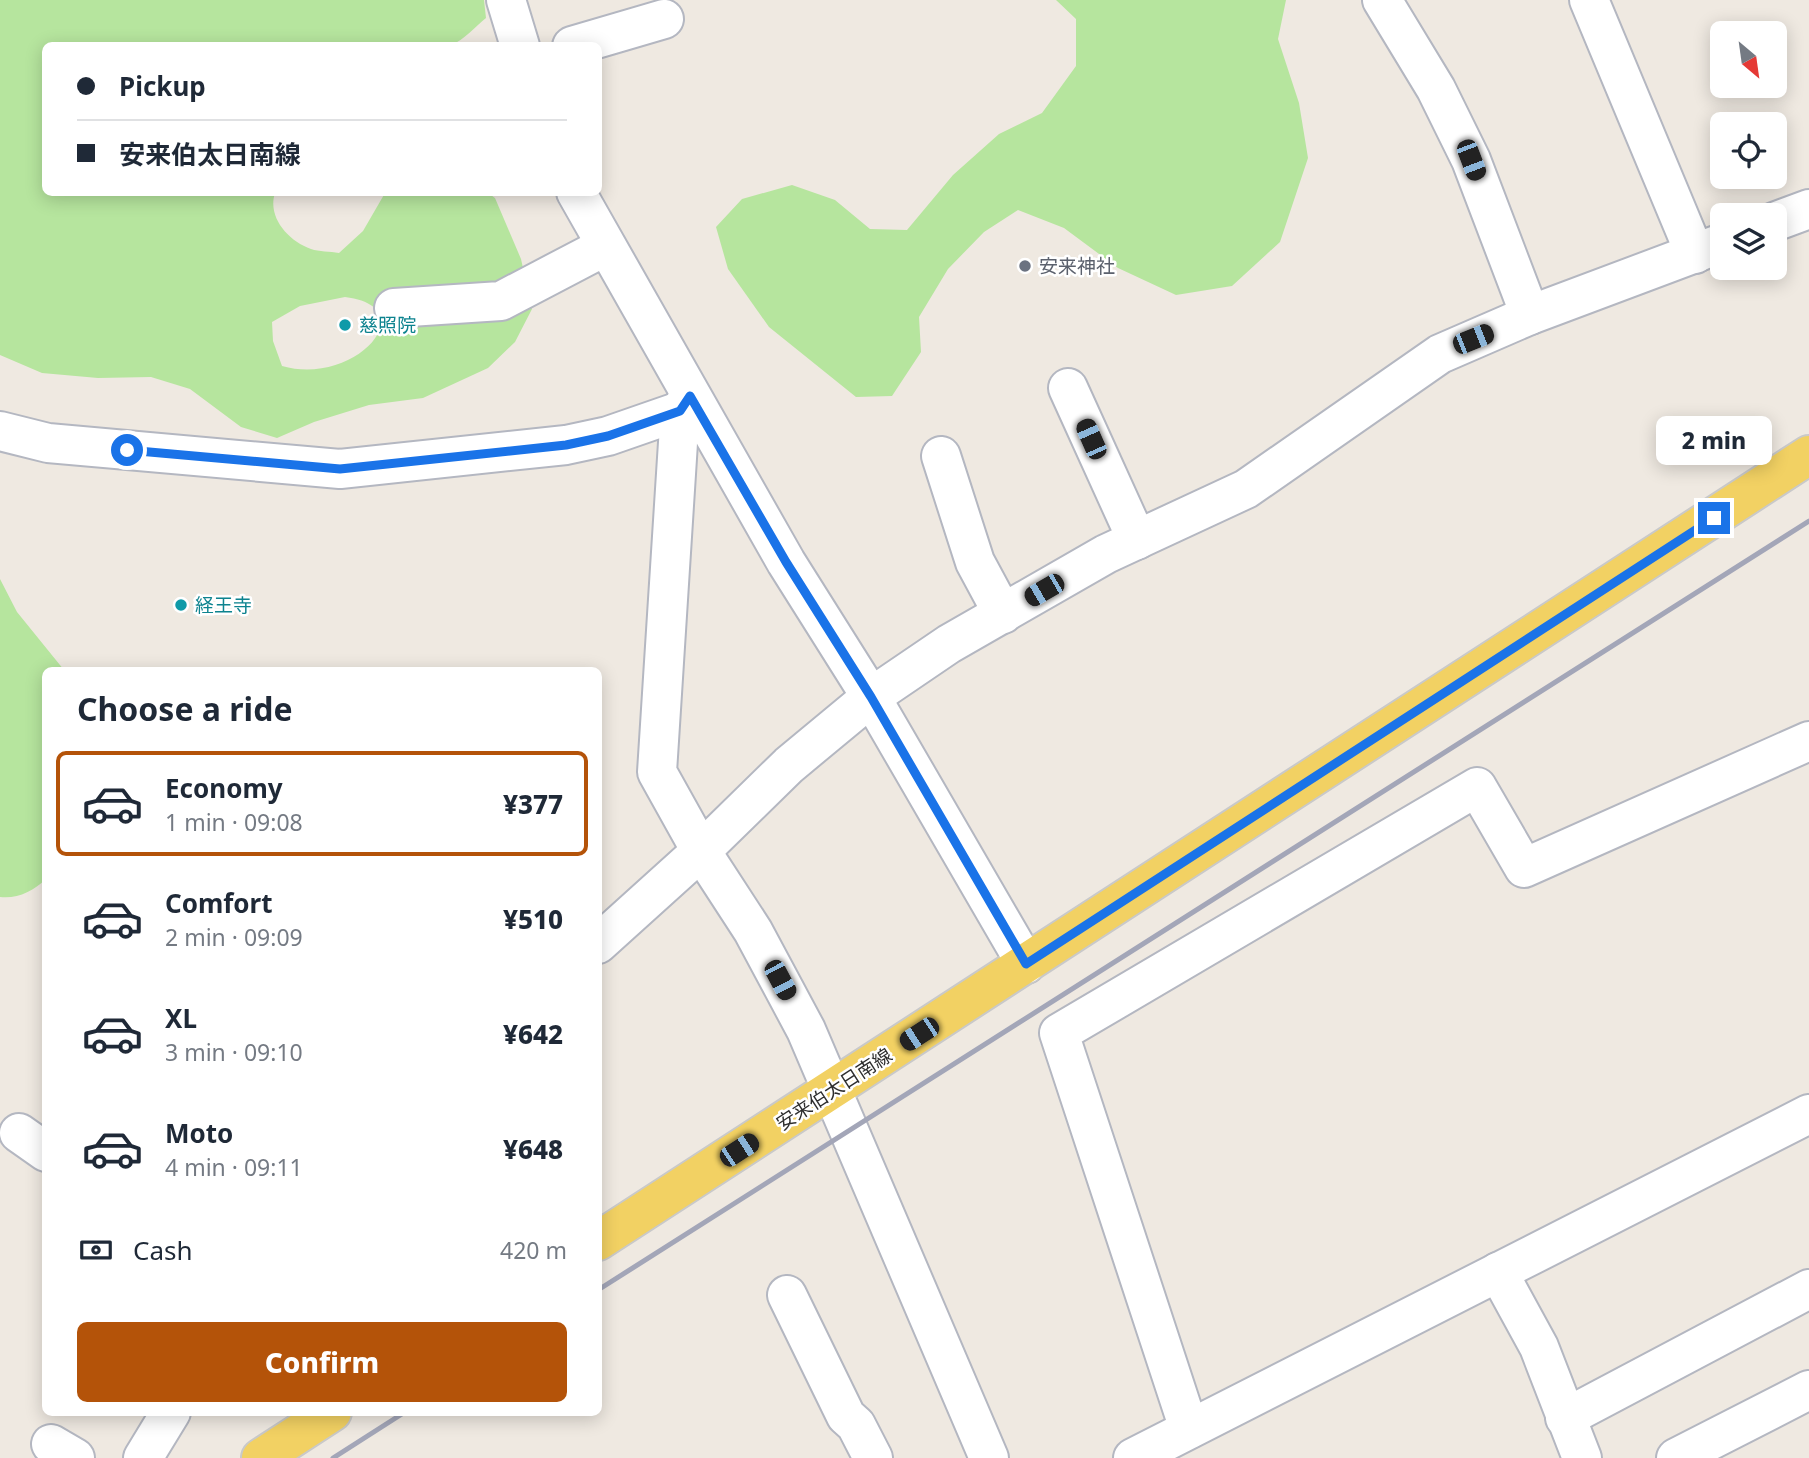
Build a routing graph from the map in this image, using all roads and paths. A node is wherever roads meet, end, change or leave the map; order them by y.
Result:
1 (506, 0) edge
2 (1382, 0) edge
3 (1589, 0) edge
4 (664, 19) dead end
5 (519, 42) edge
6 (586, 42) edge
7 (578, 196) edge
8 (1809, 209) edge
9 (1787, 217) edge
10 (606, 246) junction
11 (1709, 248) edge
12 (394, 308) dead end
13 (1530, 315) junction
14 (1068, 388) dead end
15 (685, 404) junction
16 (0, 431) edge
17 (1809, 455) edge
18 (941, 456) dead end
19 (1137, 540) junction
20 (1003, 614) junction
21 (871, 697) junction
22 (1809, 741) edge
23 (701, 851) junction
24 (602, 940) edge
25 (1026, 964) junction
26 (833, 1090) junction
27 (1809, 1114) edge
28 (602, 1238) edge
29 (1498, 1272) junction
30 (1809, 1289) edge
31 (787, 1295) dead end
32 (1809, 1390) edge
33 (169, 1416) edge
34 (326, 1416) edge
35 (1565, 1418) junction
36 (1189, 1429) junction
37 (143, 1458) edge
38 (261, 1458) edge
39 (873, 1458) edge
40 (989, 1458) edge
41 (1133, 1458) edge
42 (1582, 1458) edge
43 (1676, 1458) edge

1 - 5 street
2 - 13 street
3 - 11 street
4 - 6 street
7 - 10 street
8 - 9 street
10 - 12 street
10 - 15 street
11 - 13 street
13 - 19 street
14 - 19 street
15 - 16 street
15 - 21 street
15 - 23 street
17 - 25 main road, 安来伯太日南線
18 - 20 street
19 - 20 street
20 - 21 street
21 - 23 street
21 - 25 street
22 - 36 street
23 - 24 street
23 - 26 street
25 - 26 main road, 安来伯太日南線
26 - 28 main road, 安来伯太日南線
26 - 40 street
27 - 29 street
29 - 35 street
29 - 36 street
30 - 35 street
31 - 39 street
32 - 43 street
33 - 37 street
34 - 38 main road
35 - 42 street
36 - 41 street

